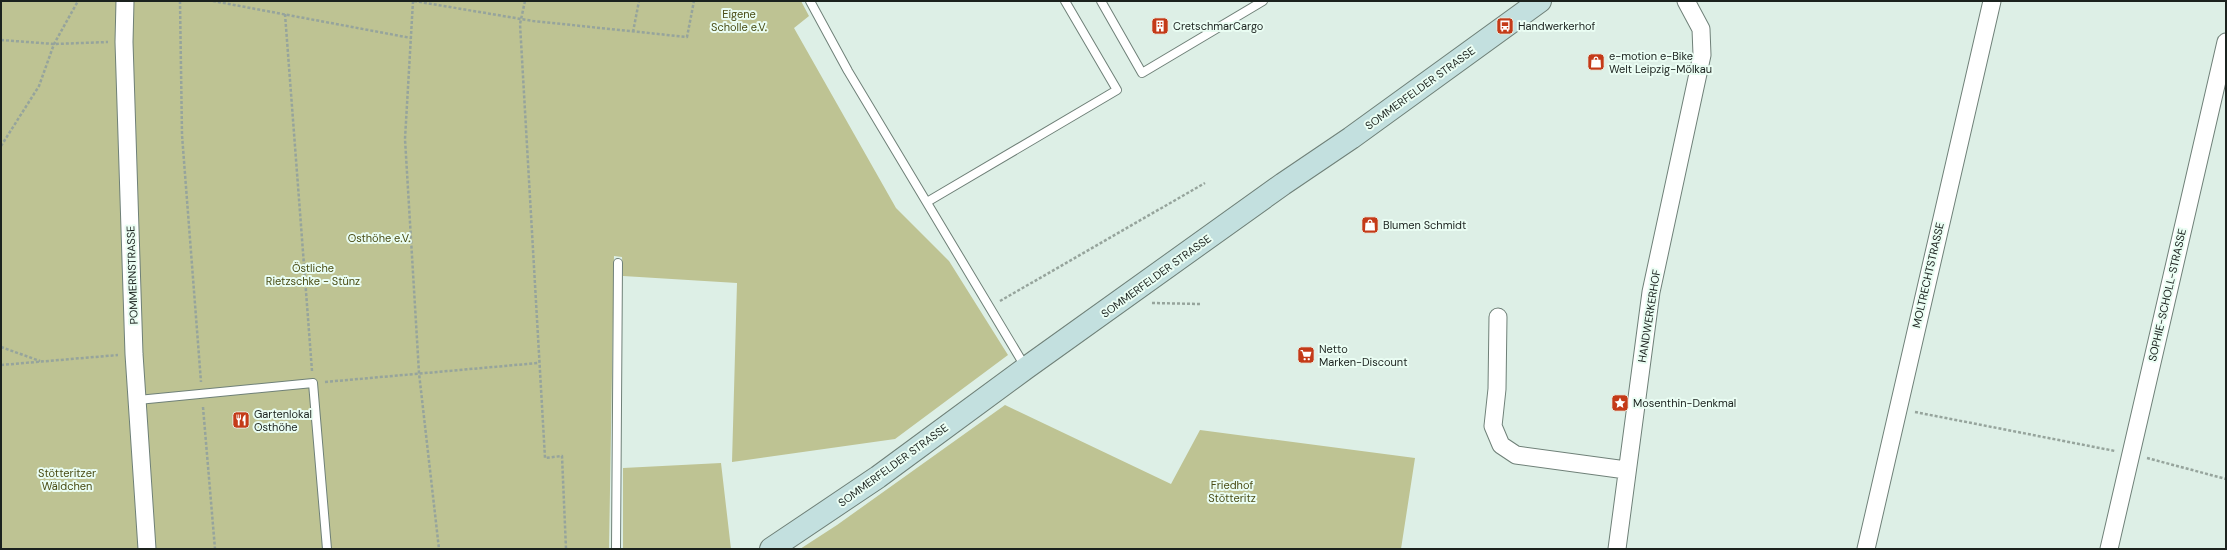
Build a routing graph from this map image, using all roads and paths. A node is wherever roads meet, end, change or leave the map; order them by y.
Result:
1 (78, 1) edge
2 (126, 1) edge
3 (180, 1) edge
4 (213, 1) edge
5 (414, 1) edge
6 (419, 1) edge
7 (525, 1) edge
8 (639, 1) edge
9 (694, 1) edge
10 (810, 1) edge
11 (1065, 1) edge
12 (1101, 1) edge
13 (1263, 1) edge
14 (1540, 1) edge
15 (1686, 1) edge
16 (1992, 1) edge
17 (285, 14) junction
18 (521, 20) junction
19 (633, 32) junction
20 (411, 38) junction
21 (1, 40) edge
22 (124, 42) junction
23 (2226, 42) edge
24 (54, 44) junction
25 (1, 146) edge
26 (1205, 183) dead end
27 (927, 202) junction
28 (618, 263) dead end
29 (1121, 302) junction
30 (1200, 304) dead end
31 (989, 307) junction
32 (1498, 318) dead end
33 (1, 347) edge
34 (134, 354) junction
35 (41, 361) junction
36 (538, 364) junction
37 (1, 365) edge
38 (1026, 368) junction
39 (419, 373) junction
40 (313, 383) junction
41 (202, 394) junction
42 (138, 400) junction
43 (1897, 408) junction
44 (2130, 454) junction
45 (1626, 470) junction
46 (2226, 479) edge
47 (147, 549) edge
48 (215, 549) edge
49 (327, 549) edge
50 (439, 549) edge
51 (566, 549) edge
52 (616, 549) edge
53 (771, 549) edge
54 (1617, 549) edge
55 (1866, 549) edge
56 (2109, 549) edge

1 - 24 path
2 - 22 street, POMMERNSTRASSE
3 - 41 path
4 - 17 path
5 - 6 path
5 - 20 path
6 - 18 path
7 - 18 path
8 - 19 path
9 - 19 path
10 - 27 lane
11 - 27 lane
12 - 13 lane
14 - 29 main road, SOMMERFELDER STRASSE
15 - 45 street, HANDWERKERHOF
16 - 43 street, MOLTRECHTSTRASSE
17 - 20 path
17 - 40 path
18 - 19 path
18 - 36 path
20 - 39 path
21 - 24 path
22 - 24 path
22 - 34 street, POMMERNSTRASSE
23 - 44 street, SOPHIE-SCHOLL-STRASSE
24 - 25 path
26 - 31 path
27 - 31 lane
28 - 52 lane
29 - 30 path
29 - 38 main road, SOMMERFELDER STRASSE
31 - 38 lane
32 - 45 street
33 - 35 path
34 - 35 path
34 - 42 street, POMMERNSTRASSE
35 - 37 path
36 - 39 path
36 - 51 path
38 - 53 main road, SOMMERFELDER STRASSE
39 - 40 path
39 - 50 path
40 - 41 lane
40 - 49 lane
41 - 42 lane
41 - 48 path
42 - 47 street, POMMERNSTRASSE
43 - 44 path
43 - 55 street, MOLTRECHTSTRASSE
44 - 46 path
44 - 56 street, SOPHIE-SCHOLL-STRASSE
45 - 54 street, HANDWERKERHOF

